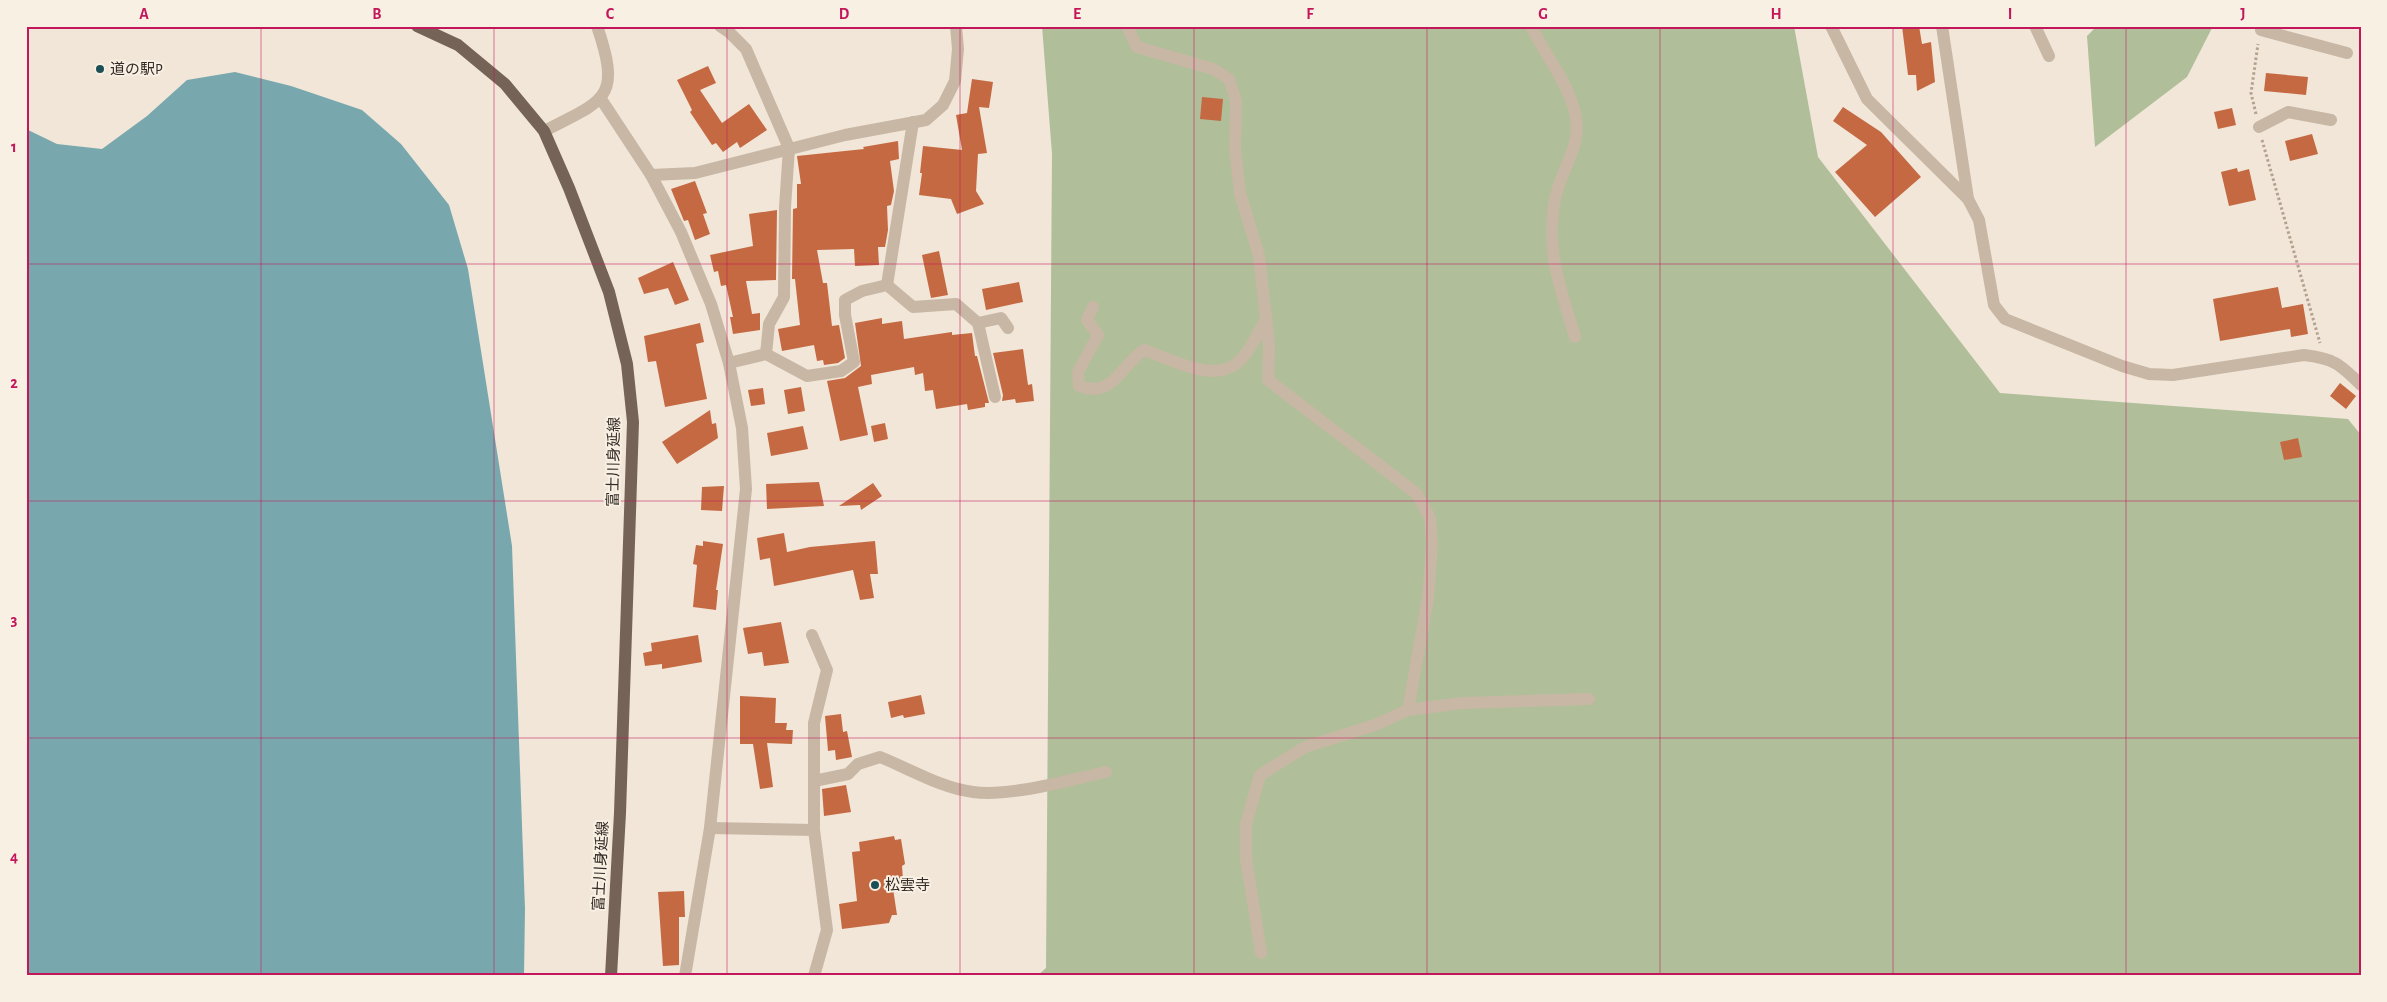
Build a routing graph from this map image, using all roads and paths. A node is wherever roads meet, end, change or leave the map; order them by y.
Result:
1 (416, 26) edge
2 (597, 26) edge
3 (720, 26) edge
4 (956, 26) edge
5 (1127, 26) edge
6 (1531, 26) edge
7 (1831, 26) edge
8 (1942, 26) edge
9 (2035, 26) edge
10 (2261, 30) joint
11 (2347, 53) dead end
12 (2049, 56) dead end
13 (601, 99) junction
14 (2331, 120) dead end
15 (913, 122) junction
16 (2259, 127) junction
17 (544, 131) junction
18 (790, 148) junction
19 (651, 175) junction
20 (1968, 199) junction
21 (887, 285) junction
22 (1093, 307) dead end
23 (1266, 319) junction
24 (978, 323) junction
25 (1008, 328) dead end
26 (1575, 337) dead end
27 (766, 354) junction
28 (2324, 357) junction
29 (730, 363) junction
30 (2359, 381) edge
31 (995, 397) dead end
32 (812, 635) dead end
33 (1589, 699) dead end
34 (1408, 710) junction
35 (1106, 772) dead end
36 (814, 781) junction
37 (710, 828) junction
38 (814, 830) junction
39 (1261, 953) dead end
40 (611, 976) edge
41 (684, 976) edge
42 (814, 976) edge

1 - 17 main road, 富士川身延線
2 - 13 street
3 - 18 street
4 - 15 street
5 - 23 street
6 - 26 street
7 - 20 street
8 - 20 street
9 - 12 street
10 - 11 street
10 - 16 path
13 - 17 street
13 - 19 street
14 - 16 street
15 - 18 street
15 - 21 street
16 - 28 path
17 - 40 main road, 富士川身延線
18 - 19 street
18 - 27 street
19 - 29 street
20 - 28 street
21 - 24 street
21 - 27 street
22 - 23 street
23 - 34 street
24 - 25 street
24 - 31 street
27 - 29 street
28 - 30 street
29 - 37 street
32 - 36 street
33 - 34 street
34 - 39 street
35 - 36 street
36 - 38 street
37 - 38 street
37 - 41 street
38 - 42 street

